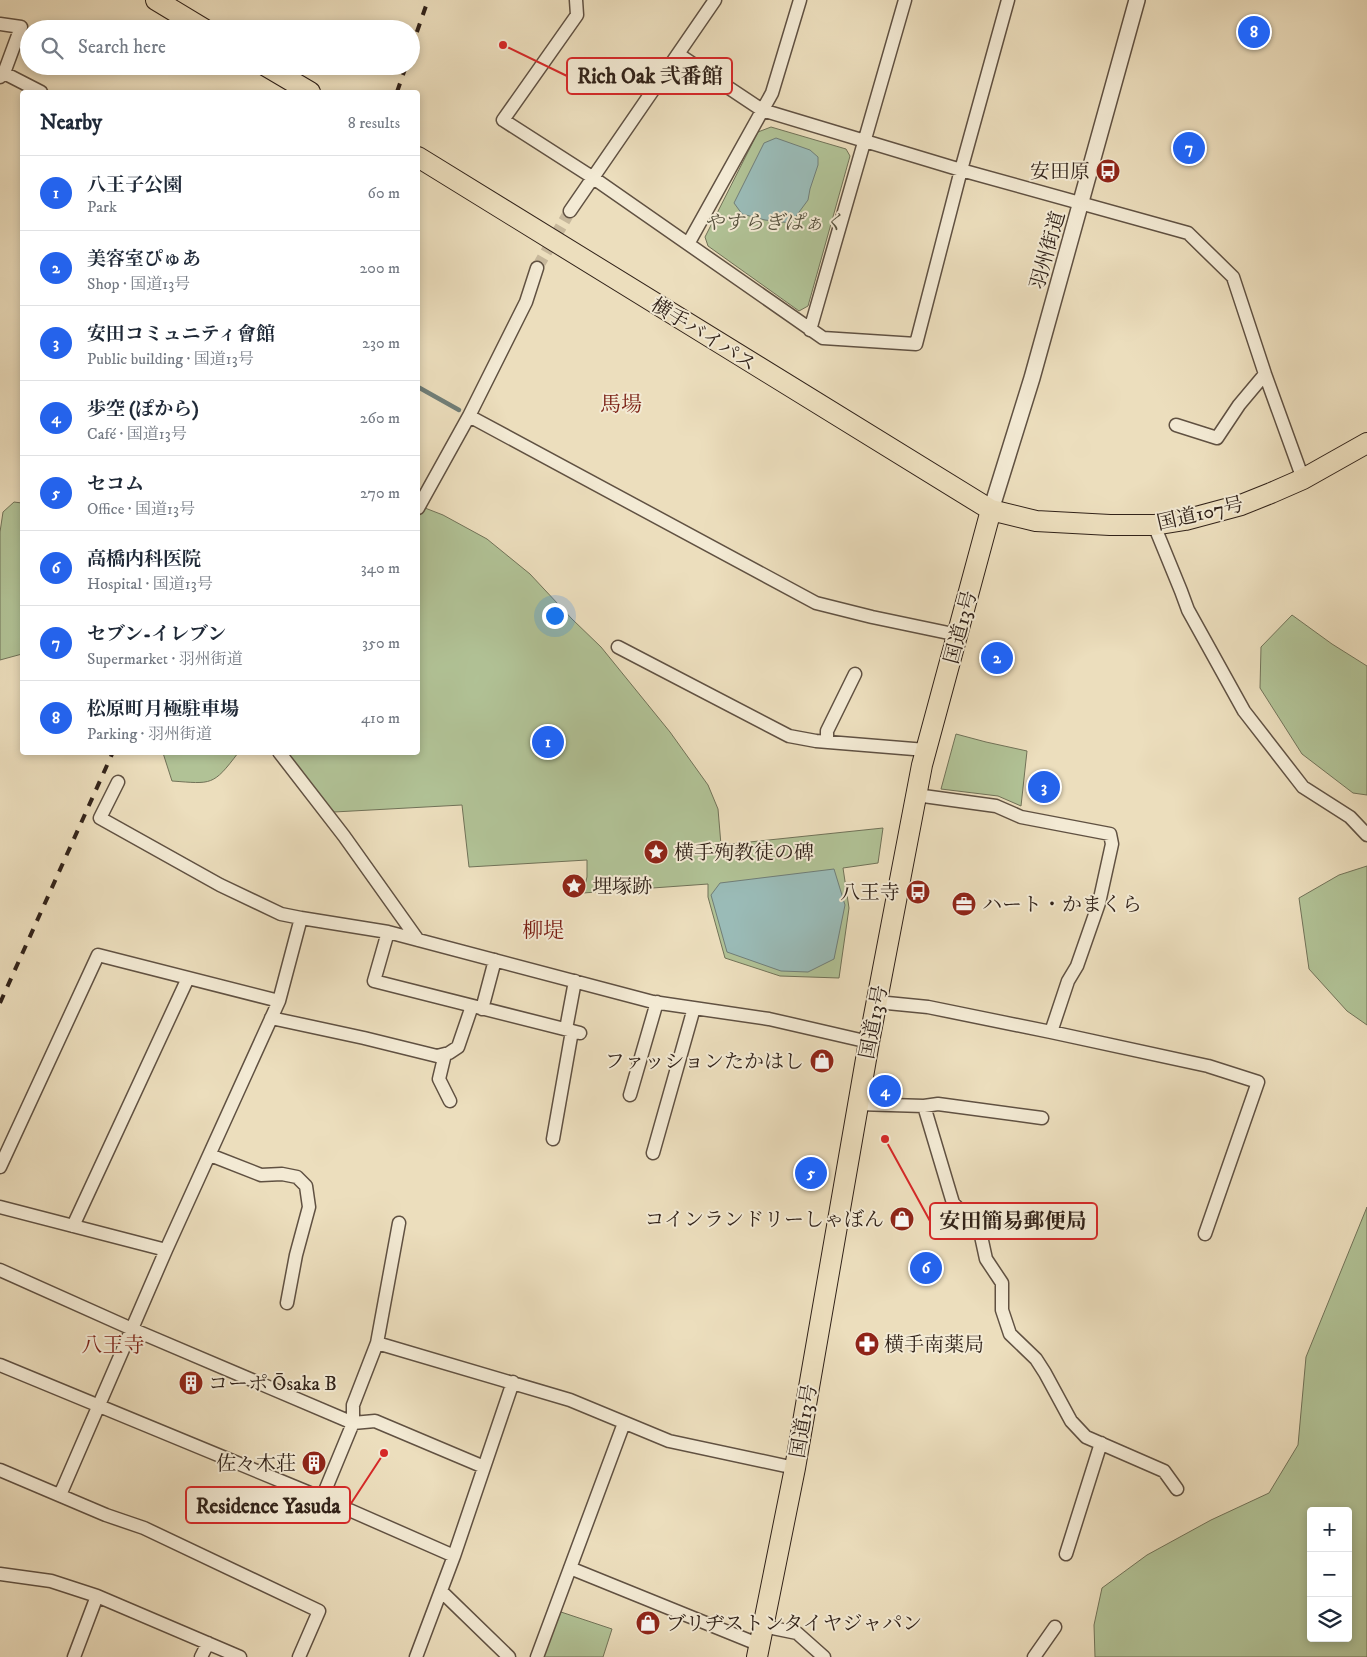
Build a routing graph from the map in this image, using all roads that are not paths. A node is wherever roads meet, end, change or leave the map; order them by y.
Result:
1 (156, 0) edge
2 (576, 0) edge
3 (715, 0) edge
4 (800, 0) edge
5 (905, 0) edge
6 (1008, 0) edge
7 (1137, 0) edge
8 (189, 20) edge
9 (0, 24) edge
10 (20, 27) edge
11 (20, 30) edge
12 (678, 54) junction
13 (2, 75) edge
14 (281, 75) edge
15 (36, 90) edge
16 (307, 90) edge
17 (762, 110) junction
18 (864, 142) junction
19 (420, 158) edge
20 (961, 170) junction
21 (592, 177) junction
22 (1081, 203) junction
23 (570, 211) tunnel mouth
24 (688, 244) junction
25 (537, 268) tunnel mouth
26 (810, 330) junction
27 (1265, 374) junction
28 (469, 416) junction
29 (1176, 425) dead end
30 (1367, 443) edge
31 (1303, 479) junction
32 (420, 504) edge
33 (991, 510) junction
34 (1154, 525) junction
35 (958, 635) junction
36 (618, 647) dead end
37 (855, 674) dead end
38 (827, 742) junction
39 (926, 750) junction
40 (281, 755) edge
41 (118, 782) dead end
42 (916, 795) junction
43 (1367, 835) edge
44 (301, 918) junction
45 (388, 932) junction
46 (418, 940) junction
47 (495, 960) junction
48 (188, 978) junction
49 (575, 981) junction
50 (279, 1001) junction
51 (657, 1002) junction
52 (877, 1002) junction
53 (477, 1007) junction
54 (694, 1008) junction
55 (271, 1018) junction
56 (573, 1031) junction
57 (1051, 1032) junction
58 (869, 1042) junction
59 (445, 1054) junction
60 (630, 1095) dead end
61 (450, 1100) dead end
62 (858, 1104) junction
63 (924, 1106) junction
64 (1042, 1118) dead end
65 (553, 1139) dead end
66 (653, 1152) dead end
67 (210, 1154) junction
68 (0, 1167) edge
69 (0, 1206) edge
70 (399, 1223) dead end
71 (73, 1226) junction
72 (1205, 1234) dead end
73 (166, 1250) junction
74 (0, 1270) edge
75 (286, 1303) dead end
76 (132, 1329) junction
77 (377, 1343) junction
78 (0, 1365) edge
79 (513, 1382) junction
80 (98, 1406) junction
81 (353, 1423) junction
82 (624, 1423) junction
83 (1100, 1444) junction
84 (484, 1467) junction
85 (795, 1468) junction
86 (0, 1470) edge
87 (1177, 1490) dead end
88 (60, 1495) junction
89 (322, 1498) junction
90 (1066, 1554) dead end
91 (454, 1556) junction
92 (570, 1568) junction
93 (0, 1574) edge
94 (440, 1591) junction
95 (97, 1596) junction
96 (1054, 1628) dead end
97 (208, 1643) junction
98 (760, 1643) edge
99 (74, 1657) edge
100 (201, 1657) edge
101 (240, 1657) edge
102 (300, 1657) edge
103 (416, 1657) edge
104 (509, 1657) edge
105 (536, 1657) edge
106 (824, 1657) edge
107 (1034, 1657) edge

1 - 8 highway
2 - 21 street
3 - 12 street
4 - 17 street
5 - 18 street
6 - 20 street
7 - 22 street, 羽州街道
9 - 10 street
11 - 13 street
12 - 17 street
12 - 21 street
13 - 15 street
14 - 16 highway
17 - 18 street
17 - 24 street
18 - 20 street
18 - 26 street
19 - 33 highway, 横手バイパス
20 - 22 street
20 - 26 street
21 - 23 street
21 - 24 street
22 - 27 street
22 - 33 street, 羽州街道
24 - 26 street
25 - 28 street
27 - 29 street
27 - 31 street
28 - 32 street
28 - 35 street
30 - 31 highway, 国道107号
31 - 34 highway, 国道107号
33 - 34 highway, 国道107号
33 - 35 highway, 国道13号
34 - 43 street
35 - 39 highway, 国道13号
36 - 38 street
37 - 38 street
38 - 39 street
39 - 42 highway, 国道13号
40 - 46 street
41 - 44 street
42 - 52 highway, 国道13号
42 - 57 street
44 - 45 street
44 - 50 street
45 - 46 street
45 - 53 street
46 - 47 street
47 - 49 street
47 - 53 street
48 - 50 street
48 - 68 street
48 - 71 street
49 - 51 street
49 - 56 street
50 - 55 street
51 - 54 street
51 - 60 street
52 - 57 street
52 - 58 highway, 国道13号
53 - 56 street
53 - 59 street
54 - 58 street
54 - 66 street
55 - 59 street
55 - 67 street
56 - 65 street
57 - 72 street
58 - 62 highway, 国道13号
59 - 61 street
62 - 63 street
62 - 85 highway, 国道13号
63 - 64 street
63 - 83 street
67 - 73 street
67 - 75 street
69 - 71 street
70 - 77 street
71 - 73 street
73 - 76 street
74 - 76 street
76 - 80 street
76 - 81 street
77 - 79 street
77 - 81 street
78 - 80 street
79 - 82 street
79 - 84 street
80 - 88 street
80 - 89 street
81 - 84 street
81 - 89 street
82 - 85 street
82 - 92 street
83 - 87 street
83 - 90 street
84 - 91 street
85 - 98 highway, 国道13号
86 - 88 street
88 - 102 street
89 - 91 street
91 - 94 street
92 - 98 street
92 - 105 street
93 - 95 street
94 - 103 street
94 - 104 street
95 - 97 street
95 - 99 street
96 - 107 street
97 - 100 street
97 - 101 street
98 - 106 street

